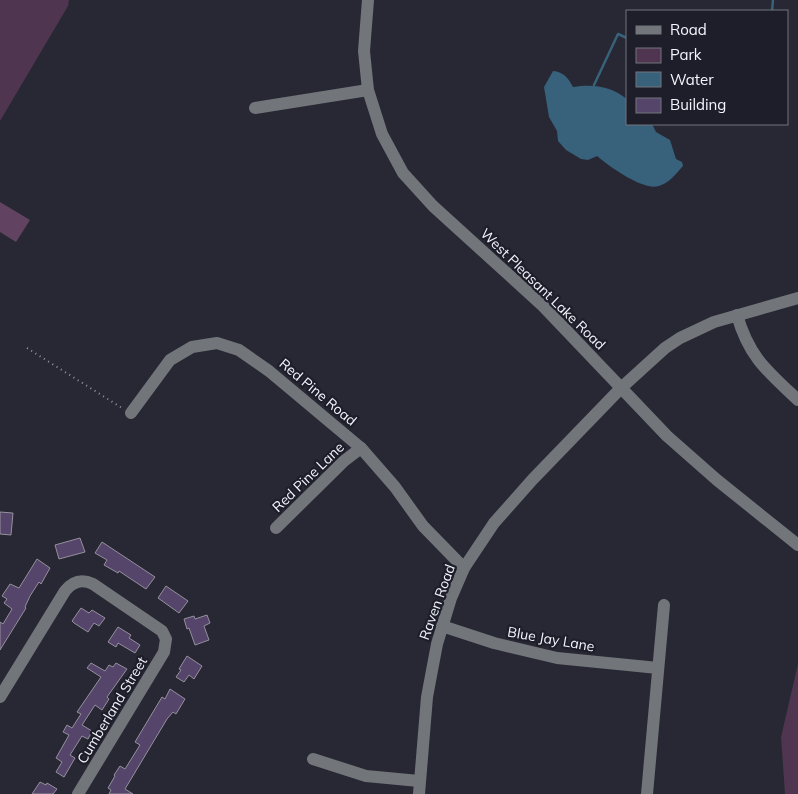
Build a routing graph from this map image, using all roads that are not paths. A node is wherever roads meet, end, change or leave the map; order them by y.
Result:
1 (368, 0) edge
2 (368, 90) junction
3 (255, 108) dead end
4 (798, 298) edge
5 (738, 315) junction
6 (621, 388) junction
7 (798, 400) edge
8 (130, 413) road end
9 (361, 448) junction
10 (276, 528) dead end
11 (798, 545) edge
12 (464, 568) junction
13 (664, 605) dead end
14 (442, 626) junction
15 (658, 668) junction
16 (0, 696) edge
17 (314, 759) dead end
18 (419, 788) edge
19 (78, 794) edge
20 (647, 794) edge

1 - 2 street, West Pleasant Lake Road
2 - 3 street
2 - 6 street, West Pleasant Lake Road
4 - 5 street, Raven Road
5 - 6 street, Raven Road
5 - 7 street
6 - 11 street, West Pleasant Lake Road
6 - 12 street, Raven Road
8 - 9 street, Red Pine Road
9 - 10 street, Red Pine Lane
9 - 12 street, Red Pine Road
12 - 14 street, Raven Road
13 - 15 street
14 - 15 street, Blue Jay Lane
14 - 18 street, Raven Road
15 - 20 street
16 - 19 street, Cumberland Street
17 - 18 street

